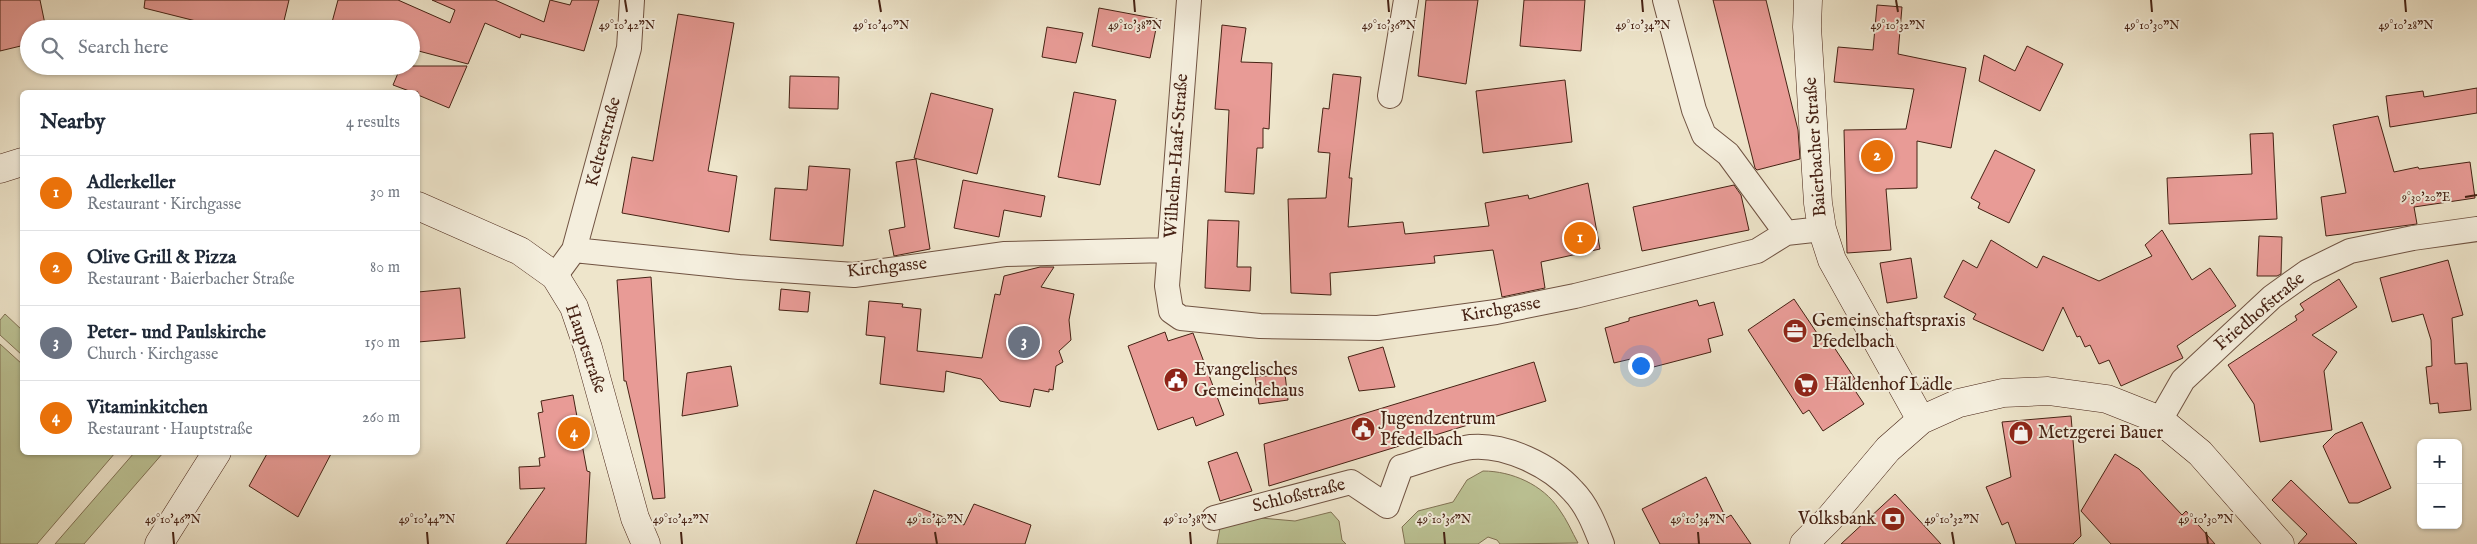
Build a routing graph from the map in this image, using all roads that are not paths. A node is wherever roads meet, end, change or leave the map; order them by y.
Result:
1 (632, 0) edge
2 (1189, 0) edge
3 (1406, 0) edge
4 (1665, 0) edge
5 (1808, 0) edge
6 (1390, 96) dead end
7 (20, 163) edge
8 (0, 169) edge
9 (420, 207) edge
10 (1822, 229) junction
11 (2477, 229) edge
12 (1786, 233) junction
13 (574, 250) junction
14 (1170, 250) junction
15 (555, 276) junction
16 (1171, 311) joint
17 (1921, 420) junction
18 (2160, 420) junction
19 (215, 455) edge
20 (1214, 518) dead end
21 (159, 544) edge
22 (646, 544) edge
23 (1602, 544) edge
24 (1804, 544) edge
25 (2280, 544) edge

1 - 13 street, Kelterstraße
2 - 14 street, Wilhelm-Haaf-Straße
3 - 6 street
4 - 12 street
5 - 10 main road, Baierbacher Straße
7 - 8 main road
9 - 15 main road, Hauptstraße
10 - 12 street, Kirchgasse
10 - 17 main road, Baierbacher Straße
11 - 18 street, Friedhofstraße
12 - 16 street, Kirchgasse
13 - 14 street, Kirchgasse
13 - 15 street, Kelterstraße
14 - 16 street, Wilhelm-Haaf-Straße
15 - 22 main road, Hauptstraße
17 - 18 main road
17 - 24 main road
18 - 25 main road
19 - 21 main road
20 - 23 street, Schloßstraße

